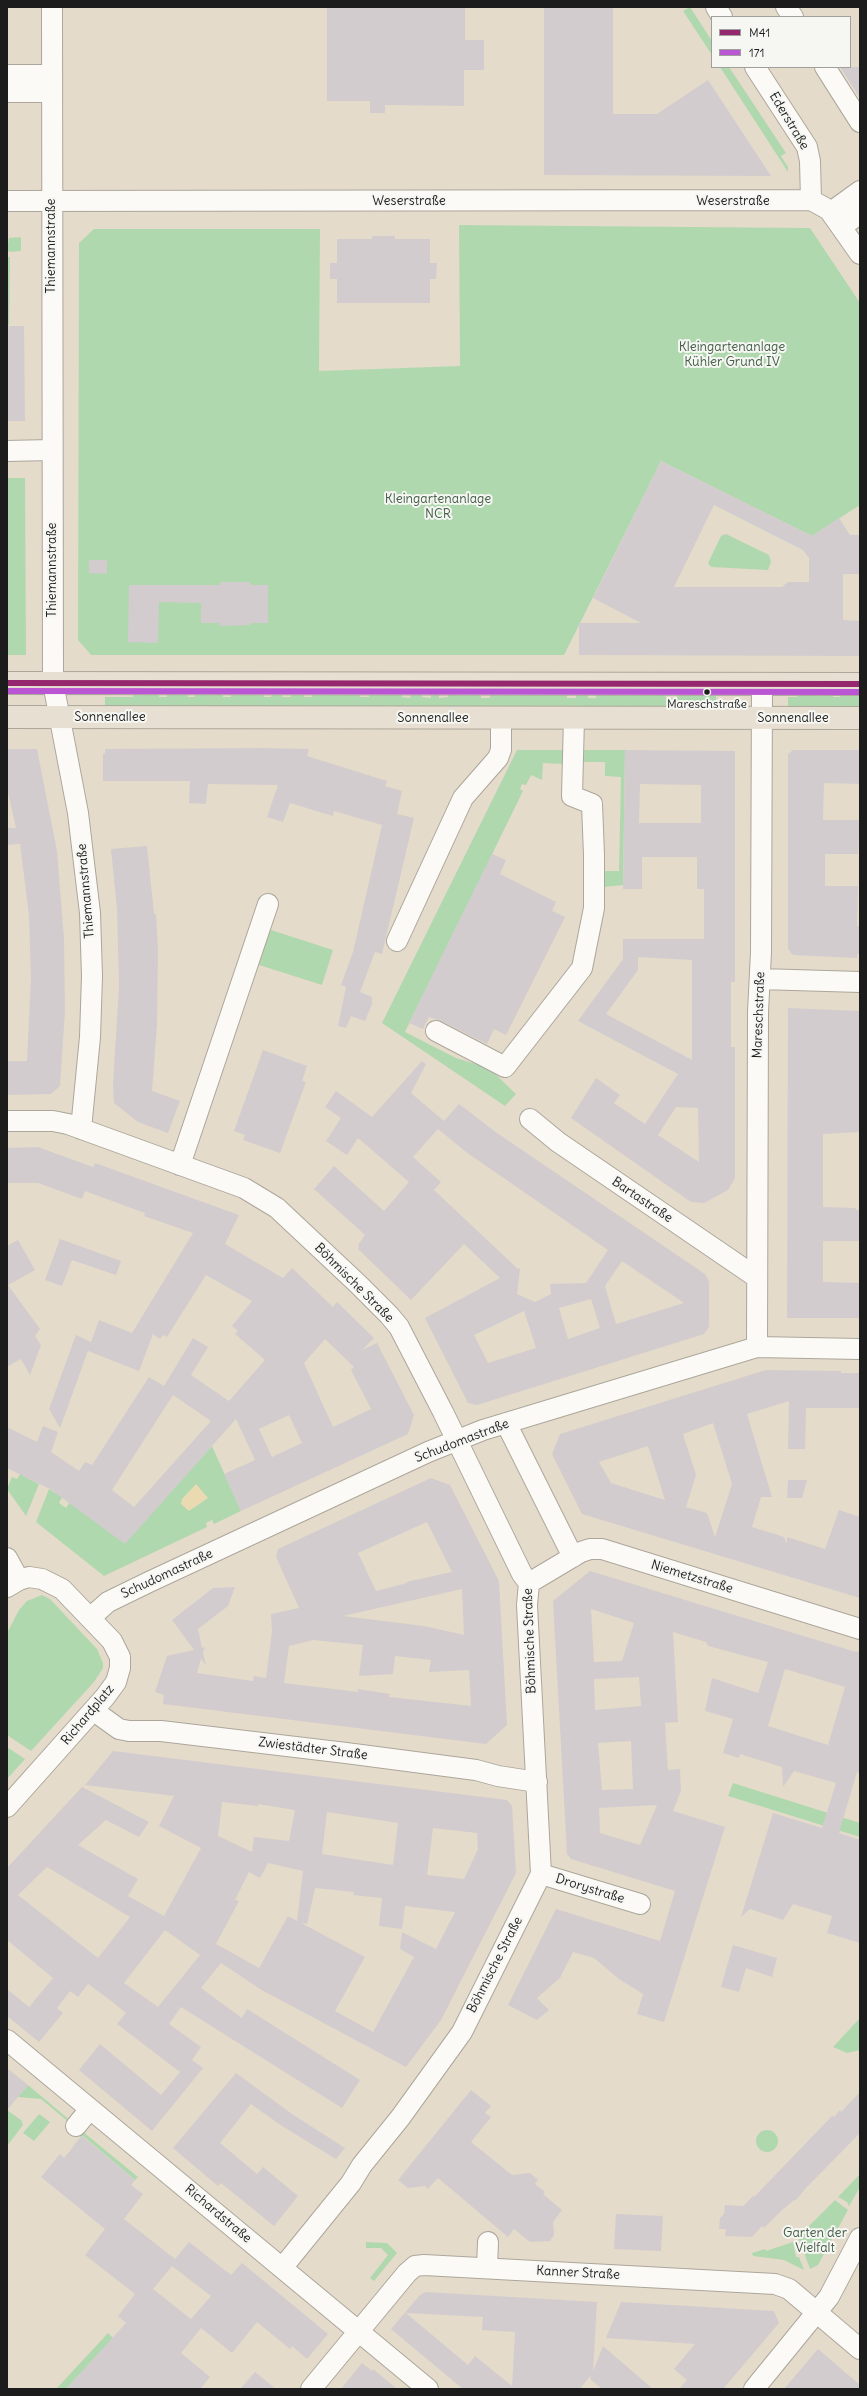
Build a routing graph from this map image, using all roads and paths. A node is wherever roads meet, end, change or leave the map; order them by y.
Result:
1 (52, 7) edge
2 (716, 7) edge
3 (786, 7) edge
4 (721, 16) edge
5 (792, 16) edge
6 (756, 68) edge
7 (826, 68) edge
8 (7, 75) edge
9 (52, 83) junction
10 (7, 92) edge
11 (860, 122) edge
12 (860, 191) edge
13 (811, 200) junction
14 (7, 201) edge
15 (51, 201) junction
16 (860, 214) edge
17 (836, 219) junction
18 (860, 254) edge
19 (51, 450) junction
20 (7, 451) edge
21 (7, 683) edge
22 (53, 683) junction
23 (762, 684) junction
24 (860, 684) edge
25 (7, 717) edge
26 (58, 717) junction
27 (501, 718) junction
28 (574, 718) junction
29 (762, 718) junction
30 (860, 718) edge
31 (268, 904) dead end
32 (397, 941) dead end
33 (760, 979) junction
34 (860, 982) edge
35 (436, 1031) dead end
36 (530, 1119) dead end
37 (7, 1121) edge
38 (82, 1128) junction
39 (180, 1165) junction
40 (756, 1277) junction
41 (757, 1347) junction
42 (860, 1349) edge
43 (506, 1423) junction
44 (456, 1441) junction
45 (573, 1557) junction
46 (7, 1558) edge
47 (13, 1583) edge
48 (529, 1583) junction
49 (90, 1618) junction
50 (860, 1629) edge
51 (94, 1711) junction
52 (537, 1782) junction
53 (7, 1807) edge
54 (541, 1874) junction
55 (640, 1904) dead end
56 (7, 2040) edge
57 (90, 2109) junction
58 (76, 2126) dead end
59 (860, 2238) edge
60 (488, 2242) dead end
61 (282, 2268) junction
62 (487, 2268) junction
63 (818, 2313) junction
64 (359, 2331) junction
65 (860, 2349) edge
66 (311, 2389) edge
67 (428, 2389) edge
68 (754, 2389) edge

1 - 9 street, Thiemannstraße
2 - 4 street
3 - 5 street
6 - 13 street, Ederstraße
7 - 11 street
8 - 9 street
9 - 10 street
9 - 15 street, Thiemannstraße
12 - 17 street
13 - 15 street, Weserstraße
13 - 17 street
14 - 15 street, Weserstraße
15 - 19 street, Thiemannstraße
16 - 17 street
17 - 18 street
19 - 20 street
19 - 22 street, Thiemannstraße
21 - 22 main road
22 - 23 main road
22 - 26 street, Thiemannstraße
23 - 24 main road
23 - 29 street, Mareschstraße
25 - 26 main road, Sonnenallee
26 - 27 main road, Sonnenallee
26 - 38 street, Thiemannstraße
27 - 28 main road, Sonnenallee
27 - 32 street
28 - 29 main road, Sonnenallee
28 - 35 street
29 - 30 main road, Sonnenallee
29 - 33 street, Mareschstraße
31 - 39 street
33 - 34 street
33 - 40 street, Mareschstraße
36 - 40 street, Bartastraße
37 - 38 street, Böhmische Straße
38 - 39 street, Böhmische Straße
39 - 44 street, Böhmische Straße
40 - 41 street, Mareschstraße
41 - 42 street, Schudomastraße
41 - 43 street, Schudomastraße
43 - 44 street, Schudomastraße
43 - 45 street
44 - 48 street, Böhmische Straße
44 - 49 street, Schudomastraße
45 - 48 street, Niemetzstraße
45 - 50 street, Niemetzstraße
46 - 47 street
47 - 49 street, Richardplatz
48 - 52 street, Böhmische Straße
49 - 51 street, Richardplatz
51 - 52 street, Zwiestädter Straße
51 - 53 street, Richardplatz
52 - 54 street, Böhmische Straße
54 - 55 street, Drorystraße
54 - 61 street, Böhmische Straße
56 - 57 street, Richardstraße
57 - 58 street
57 - 61 street, Richardstraße
59 - 63 street
60 - 62 street
61 - 64 street, Richardstraße
62 - 63 street, Kanner Straße
62 - 64 street, Kanner Straße
63 - 65 street, Kanner Straße
63 - 68 street
64 - 66 street
64 - 67 street, Richardstraße

